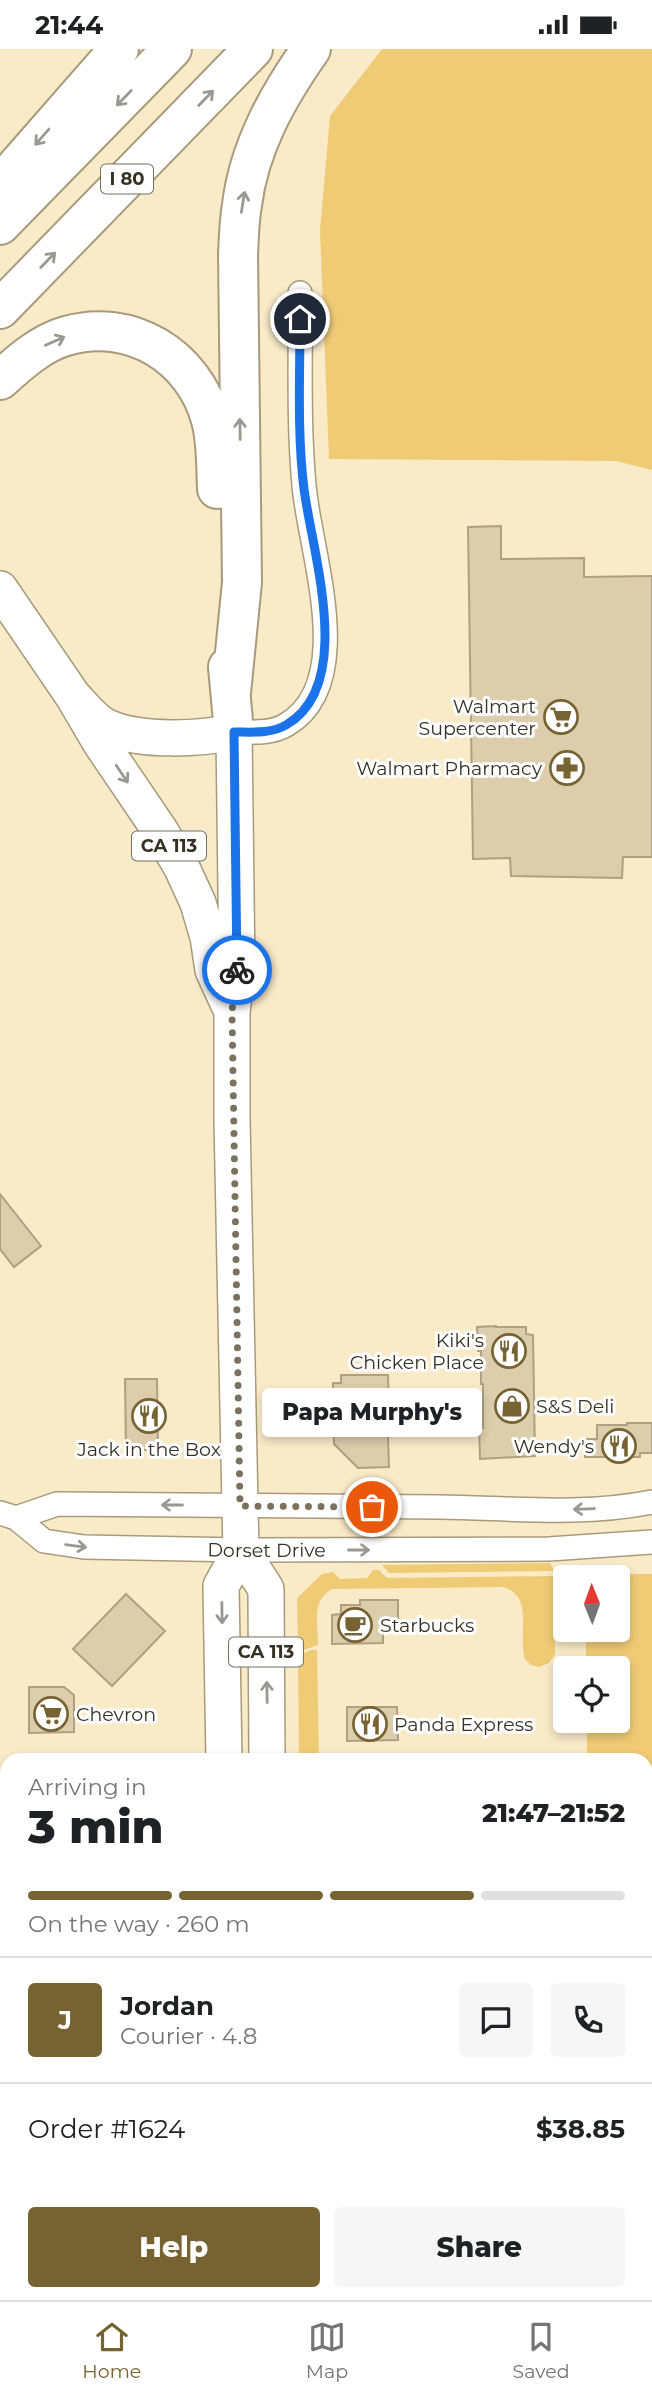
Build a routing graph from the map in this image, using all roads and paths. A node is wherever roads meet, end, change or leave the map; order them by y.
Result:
1 (119, 49) edge
2 (172, 49) edge
3 (253, 49) edge
4 (311, 49) edge
5 (0, 185) edge
6 (0, 225) edge
7 (300, 293) dead end
8 (0, 309) edge
9 (0, 380) edge
10 (0, 589) edge
11 (232, 693) junction
12 (73, 696) junction
13 (234, 732) junction
14 (232, 1011) junction
15 (652, 1502) edge
16 (240, 1506) junction
17 (8, 1515) edge
18 (652, 1542) edge
19 (242, 1551) junction
20 (224, 1753) edge
21 (267, 1753) edge

1 -> 5 highway
2 -> 6 highway
8 -> 3 highway, I 80
11 -> 4 highway, CA 113
7 - 13 street
9 -> 11 highway
10 - 12 main road, CA 113
11 - 13 highway, CA 113
12 - 13 main road
12 -> 14 main road, CA 113
13 - 14 main road, CA 113
14 - 16 main road, CA 113
15 -> 16 street, Dorset Drive
16 -> 17 street, Dorset Drive
16 - 19 main road, CA 113
17 -> 19 street, Dorset Drive
19 -> 18 street, Dorset Drive
19 -> 20 main road, CA 113
21 -> 19 main road, CA 113

